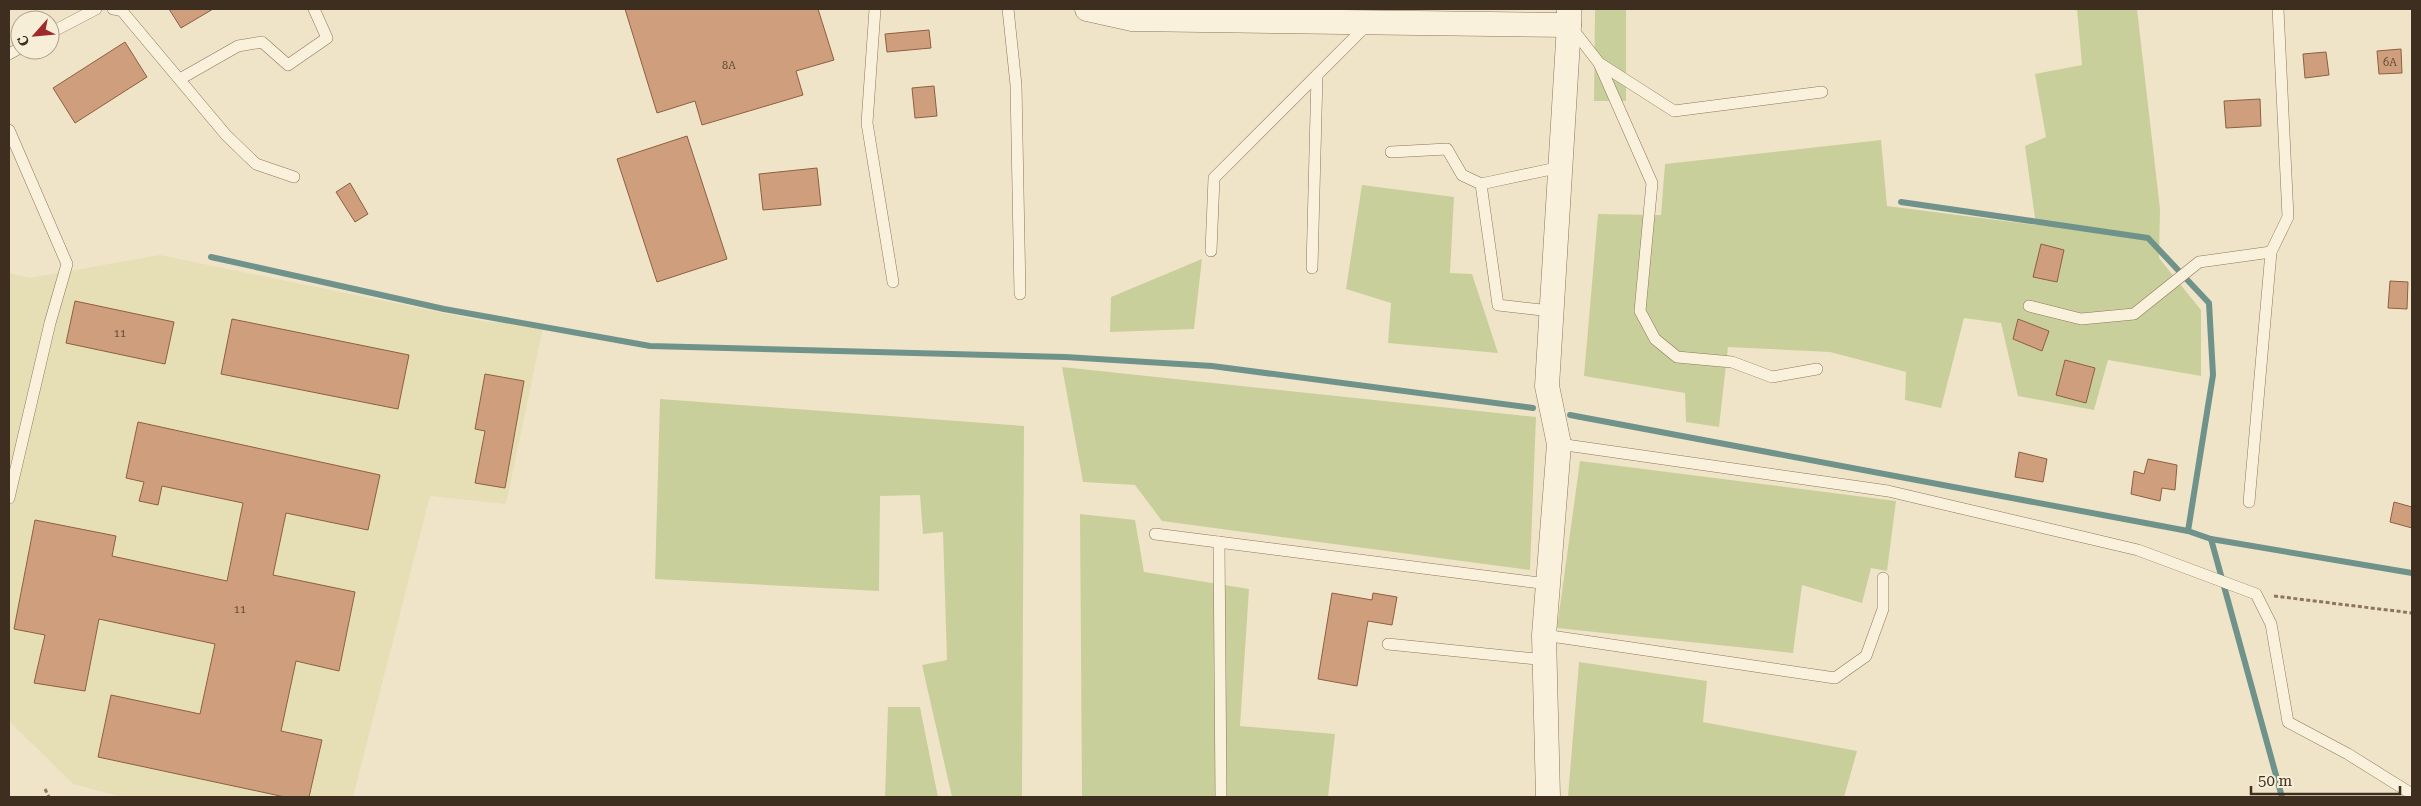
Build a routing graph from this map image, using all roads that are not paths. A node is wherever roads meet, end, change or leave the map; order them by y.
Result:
1 (96, 9) edge
2 (113, 9) edge
3 (314, 9) edge
4 (875, 9) edge
5 (1008, 9) edge
6 (1087, 9) edge
7 (2278, 9) edge
8 (1569, 17) edge
9 (1359, 18) edge
10 (60, 27) edge
11 (1600, 63) junction
12 (1317, 76) junction
13 (180, 79) junction
14 (1822, 92) dead end
15 (9, 130) edge
16 (1391, 152) dead end
17 (1560, 167) junction
18 (294, 178) dead end
19 (1481, 184) junction
20 (1212, 251) dead end
21 (2271, 252) junction
22 (1312, 268) dead end
23 (893, 282) dead end
24 (1020, 294) dead end
25 (2028, 306) dead end
26 (1551, 311) junction
27 (1817, 369) dead end
28 (1559, 444) junction
29 (9, 498) edge
30 (2249, 502) dead end
31 (1155, 534) dead end
32 (1219, 542) junction
33 (1884, 578) dead end
34 (1548, 584) junction
35 (1544, 634) junction
36 (1388, 644) dead end
37 (1546, 660) junction
38 (2412, 794) edge
39 (1221, 797) edge
40 (1548, 797) edge

1 - 10 lane
2 - 13 lane
3 - 13 lane
4 - 23 lane
5 - 24 lane
6 - 9 street
7 - 21 lane
8 - 9 street
8 - 11 lane
8 - 17 street
9 - 12 lane
11 - 14 lane
11 - 27 lane
12 - 20 lane
12 - 22 lane
13 - 18 lane
15 - 29 lane
16 - 19 lane
17 - 19 lane
17 - 26 street
19 - 26 lane
21 - 25 lane
21 - 30 lane
26 - 28 street
28 - 34 street
28 - 38 lane
31 - 32 lane
32 - 34 lane
32 - 39 lane
33 - 35 lane
34 - 35 street
35 - 37 street
36 - 37 lane
37 - 40 street

